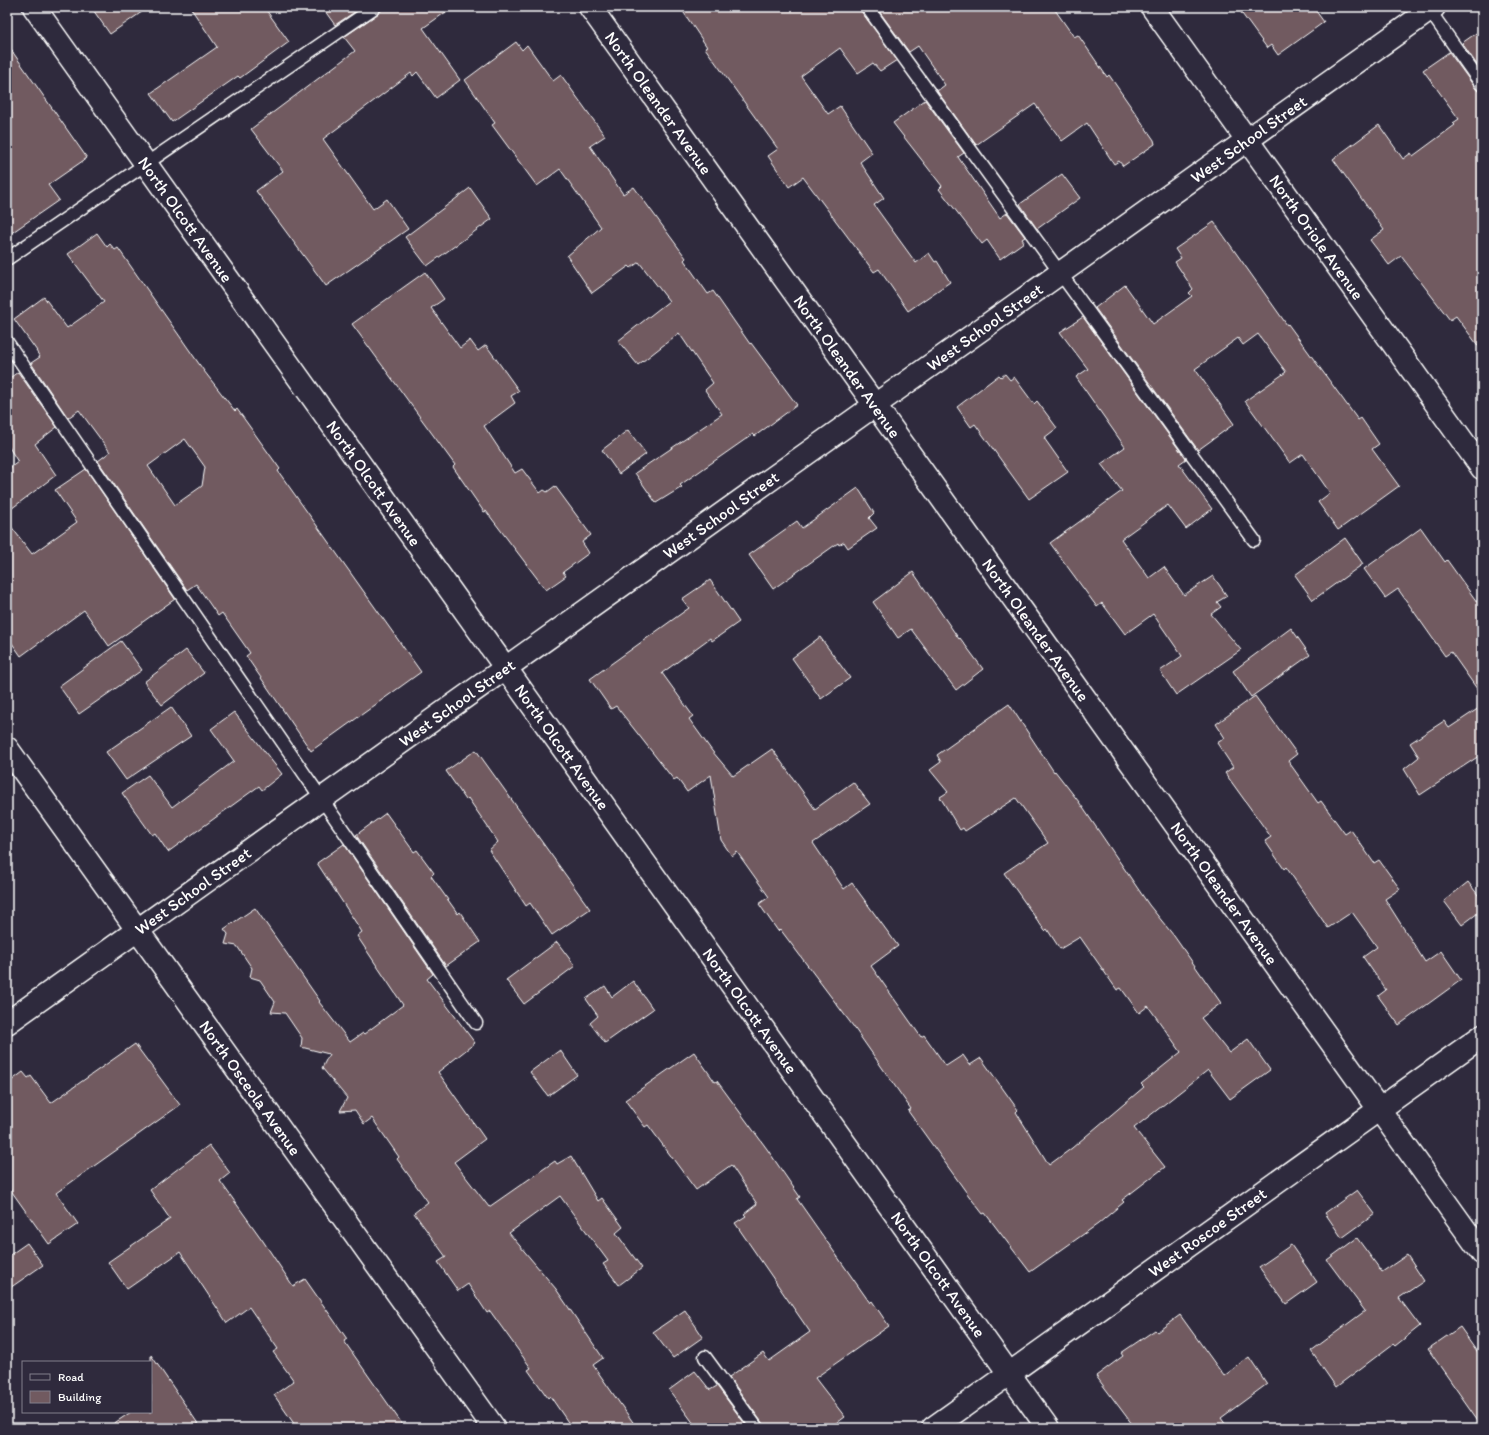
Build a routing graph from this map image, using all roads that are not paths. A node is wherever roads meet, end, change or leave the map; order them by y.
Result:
1 (34, 7) edge
2 (375, 7) edge
3 (590, 7) edge
4 (867, 7) edge
5 (1152, 7) edge
6 (1430, 8) edge
7 (1482, 85) edge
8 (1247, 140) junction
9 (146, 164) junction
10 (7, 259) edge
11 (1060, 274) junction
12 (7, 342) edge
13 (875, 405) junction
14 (1482, 468) edge
15 (1254, 540) dead end
16 (506, 668) junction
17 (7, 748) edge
18 (322, 799) junction
19 (137, 930) junction
20 (7, 1023) edge
21 (476, 1023) dead end
22 (1482, 1036) edge
23 (1379, 1109) junction
24 (1482, 1253) edge
25 (705, 1356) dead end
26 (1009, 1374) junction
27 (494, 1428) edge
28 (757, 1428) edge
29 (933, 1428) edge
30 (1048, 1428) edge

1 - 9 street, North Olcott Avenue
2 - 9 lane
3 - 13 street, North Oleander Avenue
4 - 11 lane
5 - 8 street, North Oriole Avenue
6 - 7 lane
6 - 8 street, West School Street
8 - 11 street, West School Street
8 - 14 street, North Oriole Avenue
9 - 10 lane
9 - 16 street, North Olcott Avenue
11 - 13 street, West School Street
11 - 15 lane
12 - 18 lane
13 - 16 street, West School Street
13 - 23 street, North Oleander Avenue
16 - 18 street, West School Street
16 - 26 street, North Olcott Avenue
17 - 19 street, North Osceola Avenue
18 - 19 street, West School Street
18 - 21 lane
19 - 20 street, West School Street
19 - 27 street, North Osceola Avenue
22 - 23 street, West Roscoe Street
23 - 24 street, North Oleander Avenue
23 - 26 street, West Roscoe Street
25 - 28 lane
26 - 29 street, West Roscoe Street
26 - 30 street, North Olcott Avenue

